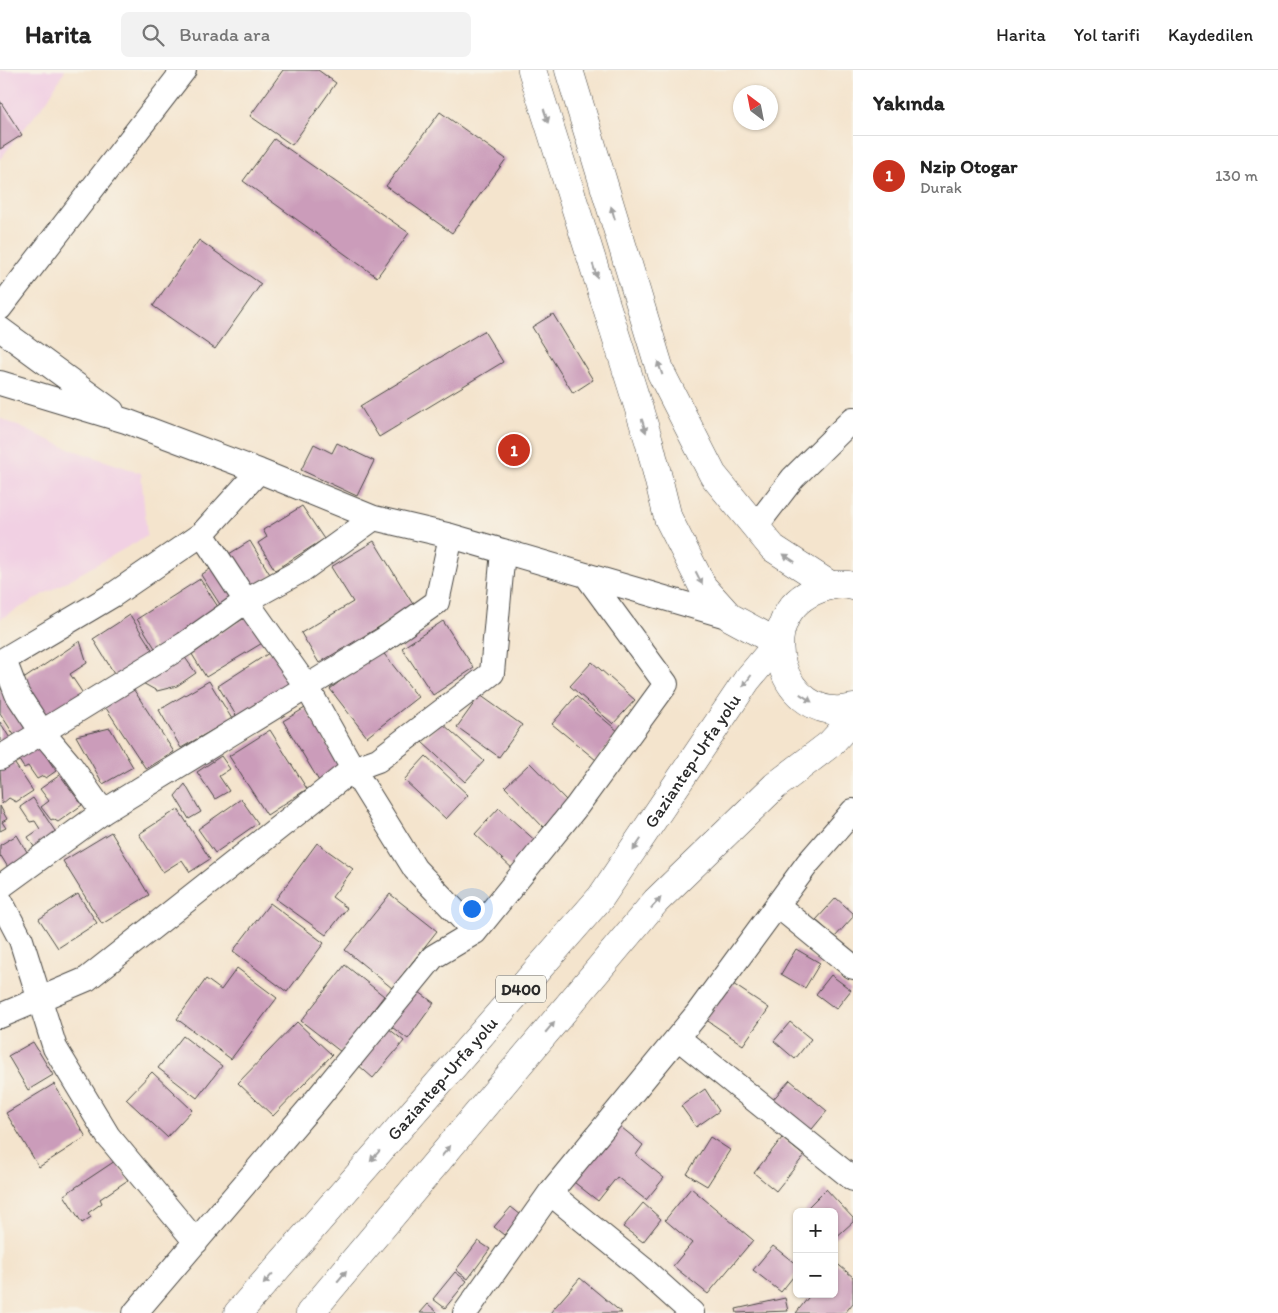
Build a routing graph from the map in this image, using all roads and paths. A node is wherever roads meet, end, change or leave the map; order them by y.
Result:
1 (184, 70) edge
2 (532, 70) edge
3 (569, 70) edge
4 (0, 308) edge
5 (0, 329) edge
6 (0, 383) edge
7 (853, 419) edge
8 (126, 421) junction
9 (258, 471) junction
10 (374, 518) junction
11 (756, 526) junction
12 (202, 534) junction
13 (451, 536) junction
14 (503, 551) junction
15 (853, 568) edge
16 (586, 575) junction
17 (841, 586) edge
18 (246, 601) junction
19 (730, 618) junction
20 (778, 643) junction
21 (2, 661) edge
22 (308, 687) junction
23 (853, 708) edge
24 (853, 719) edge
25 (42, 732) junction
26 (0, 758) edge
27 (353, 769) junction
28 (853, 811) edge
29 (103, 812) junction
30 (0, 887) edge
31 (0, 900) edge
32 (777, 905) junction
33 (475, 932) junction
34 (853, 967) edge
35 (41, 1000) junction
36 (0, 1016) edge
37 (678, 1038) junction
38 (853, 1179) edge
39 (550, 1193) junction
40 (196, 1242) junction
41 (135, 1313) edge
42 (238, 1313) edge
43 (310, 1313) edge
44 (465, 1313) edge
45 (692, 1313) edge

1 - 4 street
2 -> 19 main road
11 -> 3 main road
5 - 8 street
6 - 8 street
7 - 11 street
8 - 9 street
9 - 10 street
9 - 12 street
10 - 13 street
10 - 18 street
17 -> 11 main road
12 - 18 street
12 - 21 street
13 - 14 street
13 - 22 street
14 - 16 street
14 - 27 street
15 - 17 main road
16 - 19 street
16 - 33 street
17 - 20 main road
18 - 22 street
18 - 25 street
19 - 20 main road
20 -> 23 main road
20 -> 42 main road, Gaziantep-Urfa yolu / D400
21 - 25 street
22 - 27 street
22 - 29 street
43 -> 24 main road, D400
25 - 26 street
25 - 29 street
27 - 33 street
27 - 35 street
28 - 32 street
29 - 30 street
31 - 35 street
32 - 34 street
32 - 37 street
33 - 40 street
35 - 36 street
35 - 40 street
37 - 38 street
37 - 39 street
39 - 44 street
39 - 45 street
40 - 41 street

